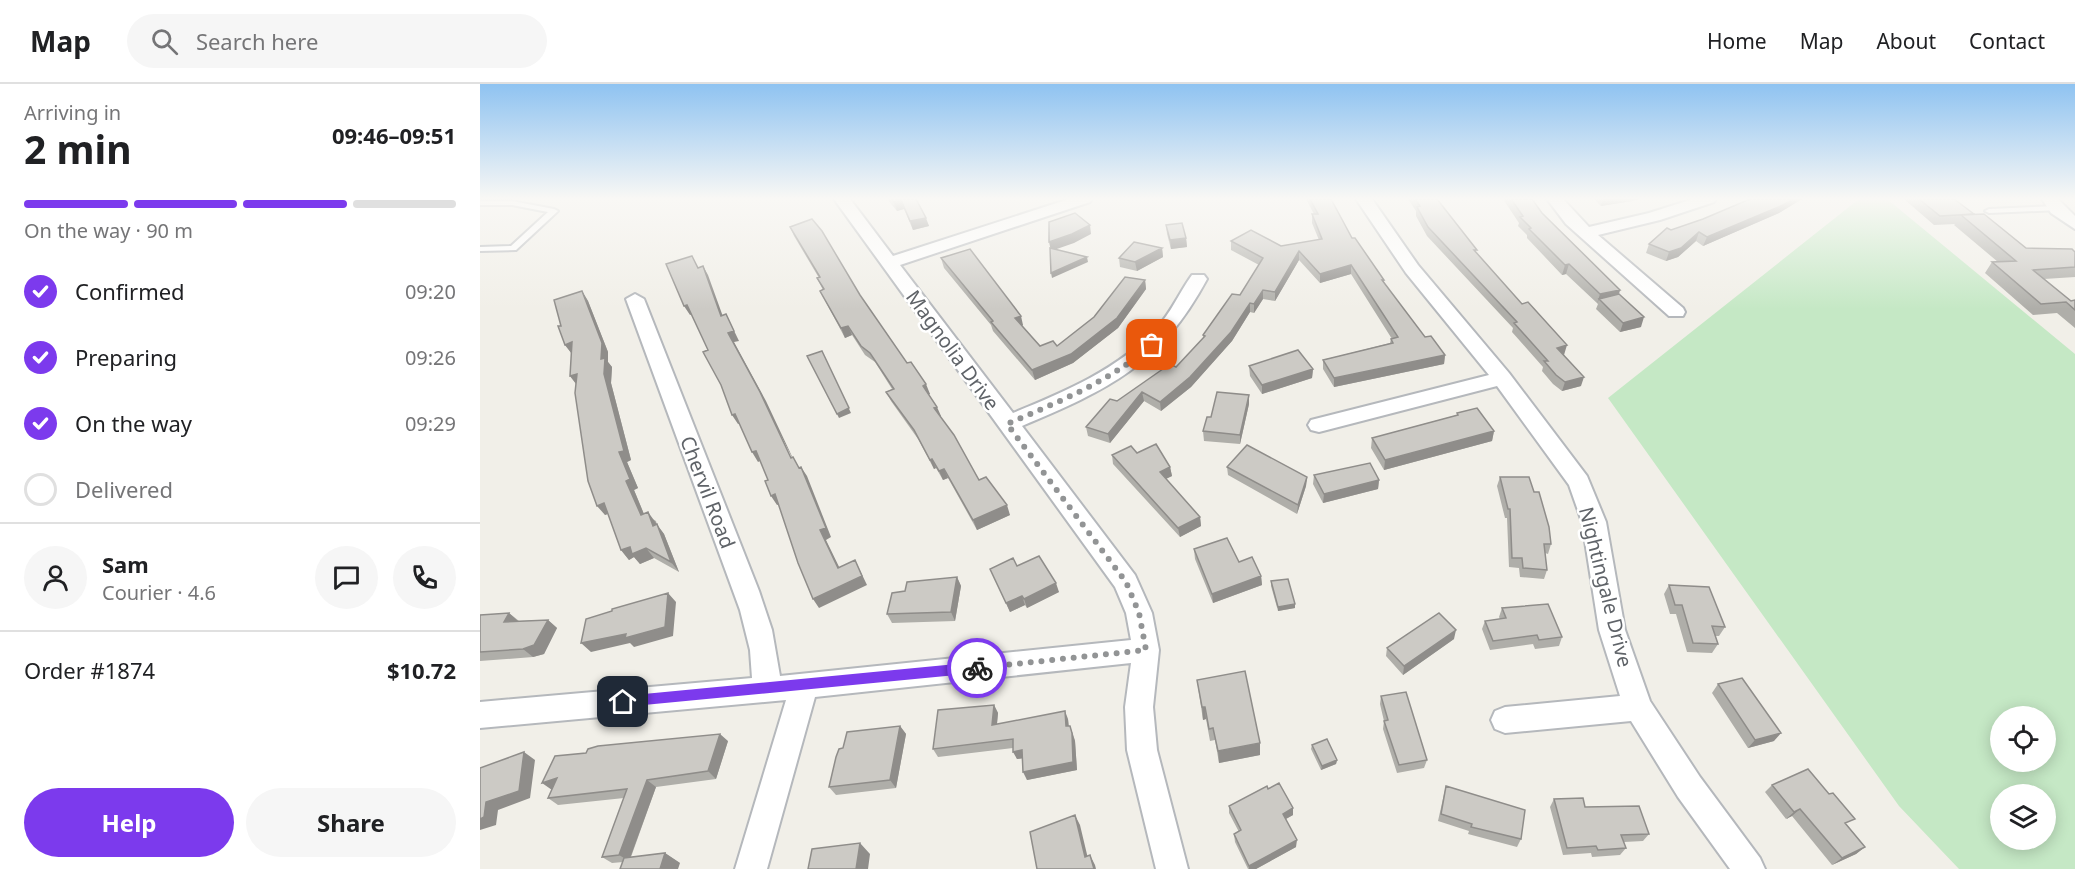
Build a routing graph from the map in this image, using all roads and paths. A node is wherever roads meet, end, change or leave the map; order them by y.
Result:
1 (527, 236) edge
2 (869, 236) edge
3 (975, 236) edge
4 (1389, 236) edge
5 (1588, 236) edge
6 (480, 249) edge
7 (890, 264) junction
8 (1198, 279) dead end
9 (635, 299) dead end
10 (1676, 312) dead end
11 (1502, 378) junction
12 (1007, 424) junction
13 (1319, 425) dead end
14 (1146, 650) junction
15 (804, 686) junction
16 (766, 688) junction
17 (1638, 707) junction
18 (480, 715) edge
19 (1505, 720) dead end
20 (751, 869) edge
21 (1172, 869) edge
22 (1749, 869) edge

1 - 6 lane
2 - 7 street, Magnolia Drive
3 - 7 street
4 - 11 street, Nightingale Drive
5 - 10 street
7 - 12 street, Magnolia Drive
8 - 12 street
9 - 16 street, Chervil Road
11 - 13 street
11 - 17 street, Nightingale Drive
12 - 14 street, Magnolia Drive
14 - 15 street
14 - 21 street, Magnolia Drive
15 - 16 street
15 - 20 street
16 - 18 street
17 - 19 street
17 - 22 street, Nightingale Drive

